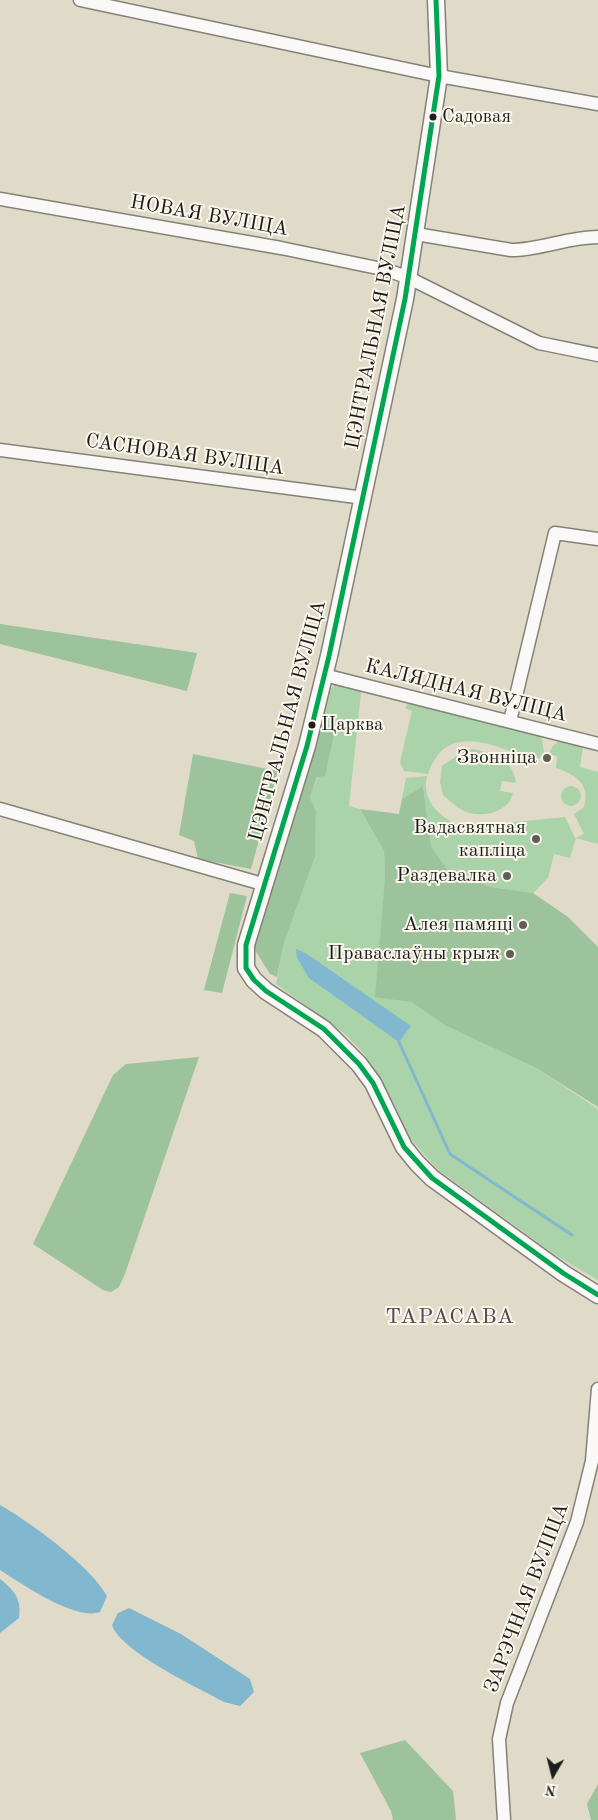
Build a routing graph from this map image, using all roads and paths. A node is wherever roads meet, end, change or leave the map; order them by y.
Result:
1 (80, 0) edge
2 (436, 0) edge
3 (439, 76) junction
4 (598, 104) edge
5 (0, 199) edge
6 (416, 234) junction
7 (598, 237) edge
8 (409, 278) junction
9 (598, 355) edge
10 (0, 450) edge
11 (364, 498) junction
12 (598, 539) edge
13 (324, 675) junction
14 (510, 722) junction
15 (598, 744) edge
16 (0, 809) edge
17 (266, 885) junction
18 (598, 1295) edge
19 (598, 1389) edge
20 (504, 1820) edge

1 - 3 street
2 - 3 street, ЦЭНТРАЛЬНАЯ ВУЛІЦА
3 - 4 street
3 - 6 street, ЦЭНТРАЛЬНАЯ ВУЛІЦА
5 - 8 street, НОВАЯ ВУЛІЦА
6 - 7 street
6 - 8 street, ЦЭНТРАЛЬНАЯ ВУЛІЦА
8 - 9 street, НОВАЯ ВУЛІЦА
8 - 11 street, ЦЭНТРАЛЬНАЯ ВУЛІЦА
10 - 11 street, САСНОВАЯ ВУЛІЦА
11 - 13 street, ЦЭНТРАЛЬНАЯ ВУЛІЦА
12 - 14 street
13 - 14 street, КАЛЯДНАЯ ВУЛІЦА
13 - 17 street, ЦЭНТРАЛЬНАЯ ВУЛІЦА
14 - 15 street, КАЛЯДНАЯ ВУЛІЦА
16 - 17 street
17 - 18 street, ЦЭНТРАЛЬНАЯ ВУЛІЦА
19 - 20 street, ЗАРЭЧНАЯ ВУЛІЦА

